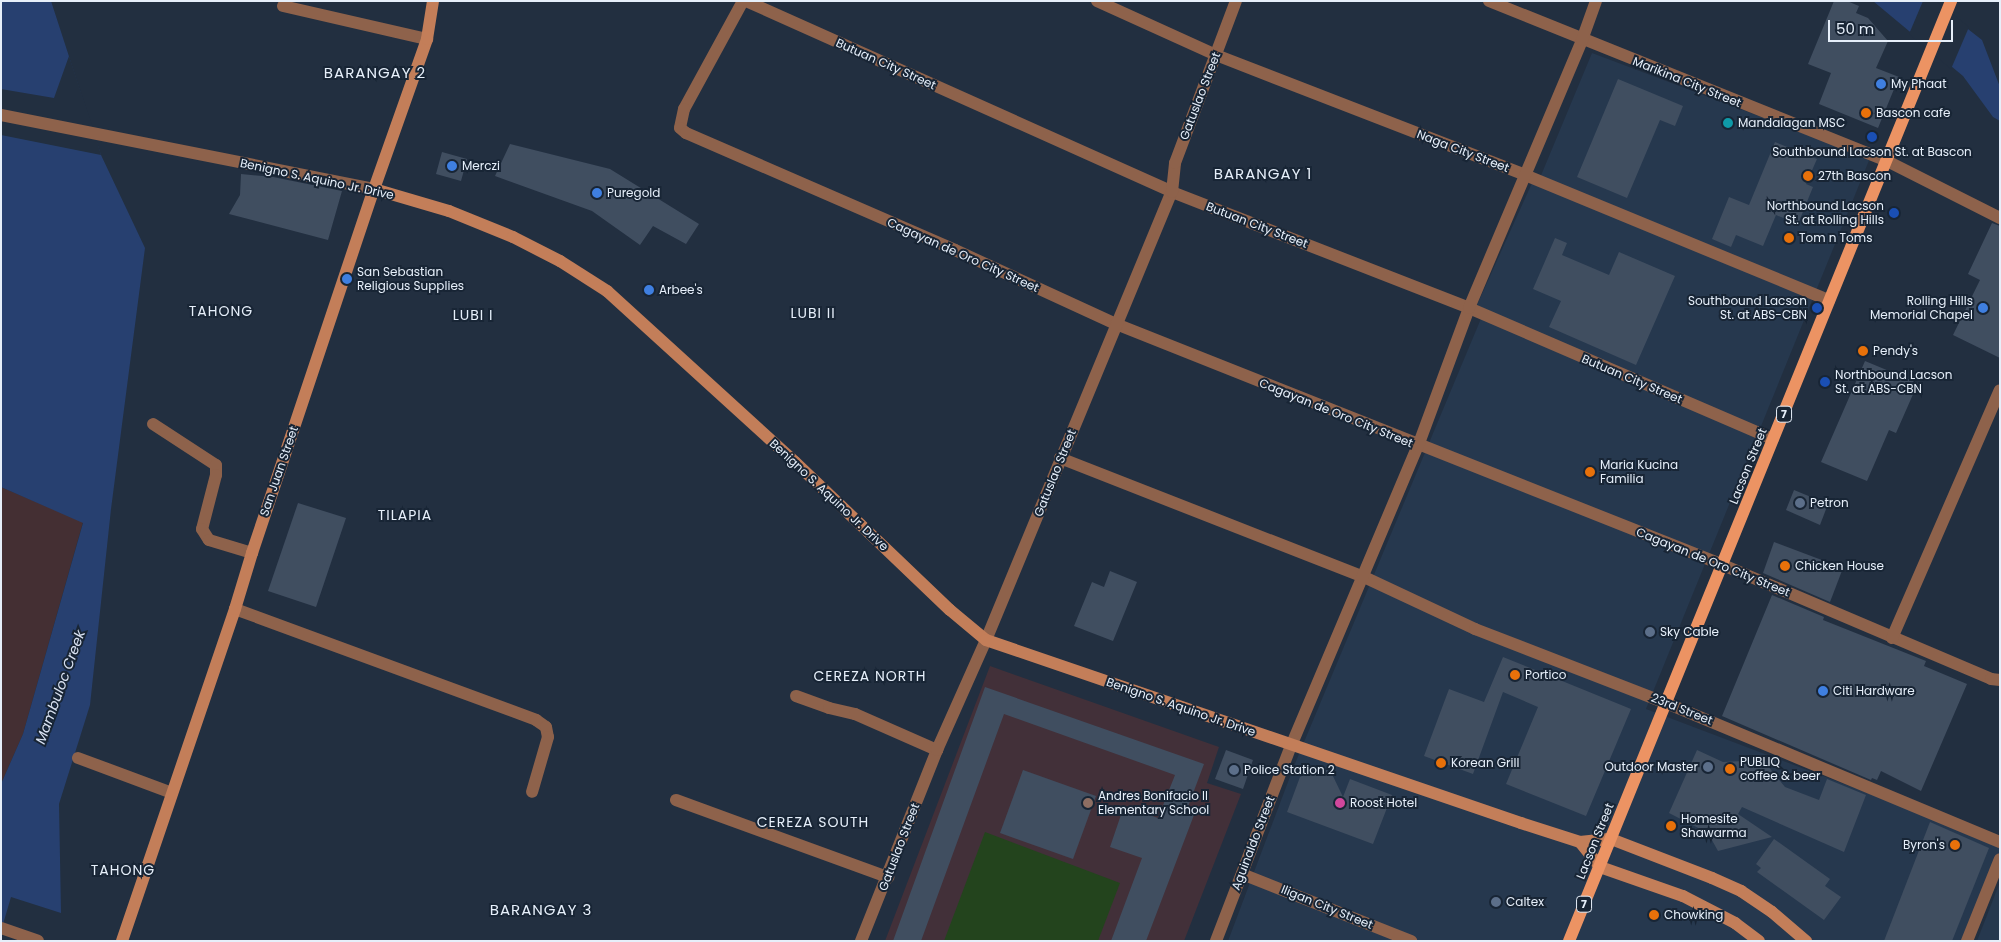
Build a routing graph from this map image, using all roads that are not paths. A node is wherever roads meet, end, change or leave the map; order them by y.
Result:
1 (433, 1) edge
2 (744, 1) edge
3 (1097, 1) edge
4 (1236, 1) edge
5 (1489, 1) edge
6 (1596, 1) edge
7 (1951, 2) edge
8 (283, 6) dead end
9 (427, 39) junction
10 (1582, 40) junction
11 (1216, 55) junction
12 (1, 115) edge
13 (1885, 160) junction
14 (1525, 175) junction
15 (374, 188) junction
16 (1172, 192) junction
17 (2000, 218) edge
18 (1829, 300) junction
19 (1469, 308) junction
20 (1116, 324) junction
21 (2000, 390) edge
22 (153, 424) dead end
23 (1774, 439) junction
24 (1418, 446) junction
25 (1060, 458) junction
26 (252, 553) junction
27 (1723, 565) junction
28 (1364, 577) junction
29 (236, 609) junction
30 (1892, 638) junction
31 (986, 640) junction
32 (2000, 680) edge
33 (796, 696) dead end
34 (1666, 703) junction
35 (1291, 746) junction
36 (937, 750) junction
37 (78, 758) dead end
38 (532, 792) dead end
39 (172, 794) junction
40 (676, 800) dead end
41 (1611, 839) junction
42 (1580, 842) junction
43 (2000, 842) edge
44 (2000, 859) edge
45 (1600, 867) junction
46 (1242, 874) junction
47 (888, 877) junction
48 (1, 928) edge
49 (38, 941) edge
50 (122, 941) edge
51 (861, 941) edge
52 (1216, 941) edge
53 (1412, 941) edge
54 (1570, 941) edge
55 (1759, 941) edge
56 (1806, 941) edge
57 (1967, 941) edge

1 - 9 main road, San Juan Street
2 - 16 street, Butuan City Street
2 - 20 street, Cagayan de Oro City Street
3 - 11 street, Naga City Street
4 - 11 street, Gatuslao Street
5 - 10 street, Marikina City Street
6 - 10 street, Aguinaldo Street
7 - 13 main road, Lacson Street / 7
8 - 9 street
9 - 15 main road, San Juan Street
10 - 13 street, Marikina City Street
10 - 14 street, Aguinaldo Street
11 - 14 street, Naga City Street
11 - 16 street, Gatuslao Street
12 - 15 street, Benigno S. Aquino Jr. Drive
13 - 17 street, Marikina City Street
13 - 18 main road, Lacson Street / 7
14 - 18 street, Naga City Street
14 - 19 street, Aguinaldo Street
15 - 26 main road, San Juan Street
15 - 31 main road, Benigno S. Aquino Jr. Drive
16 - 19 street, Butuan City Street
16 - 20 street, Gatuslao Street
18 - 23 main road, Lacson Street / 7
19 - 23 street, Butuan City Street
19 - 24 street, Aguinaldo Street
20 - 24 street, Cagayan de Oro City Street
20 - 25 street, Gatuslao Street
21 - 30 street
22 - 26 street
23 - 27 main road, Lacson Street / 7
24 - 27 street, Cagayan de Oro City Street
24 - 28 street, Aguinaldo Street
25 - 28 street, 23rd Street
25 - 31 street, Gatuslao Street
26 - 29 main road, San Juan Street
27 - 30 street, Cagayan de Oro City Street
27 - 34 main road, Lacson Street / 7
28 - 34 street, 23rd Street
28 - 35 street, Aguinaldo Street
29 - 38 street
29 - 39 main road, San Juan Street
30 - 32 street, Cagayan de Oro City Street
31 - 35 main road, Benigno S. Aquino Jr. Drive
31 - 36 street, Gatuslao Street
33 - 36 street
34 - 41 main road, Lacson Street / 7
34 - 43 street, 23rd Street
35 - 42 main road, Benigno S. Aquino Jr. Drive
35 - 46 street, Aguinaldo Street
36 - 47 street, Gatuslao Street
37 - 39 street
39 - 50 main road, San Juan Street
40 - 47 street
41 - 42 main road, Benigno S. Aquino Jr. Drive
41 - 45 main road, Lacson Street / 7
41 - 56 main road, Benigno S. Aquino Jr. Drive
42 - 45 main road
44 - 57 street
45 - 54 main road, Lacson Street / 7
45 - 55 main road
46 - 52 street, Aguinaldo Street
46 - 53 street, Iligan City Street
47 - 51 street, Gatuslao Street
48 - 49 street

